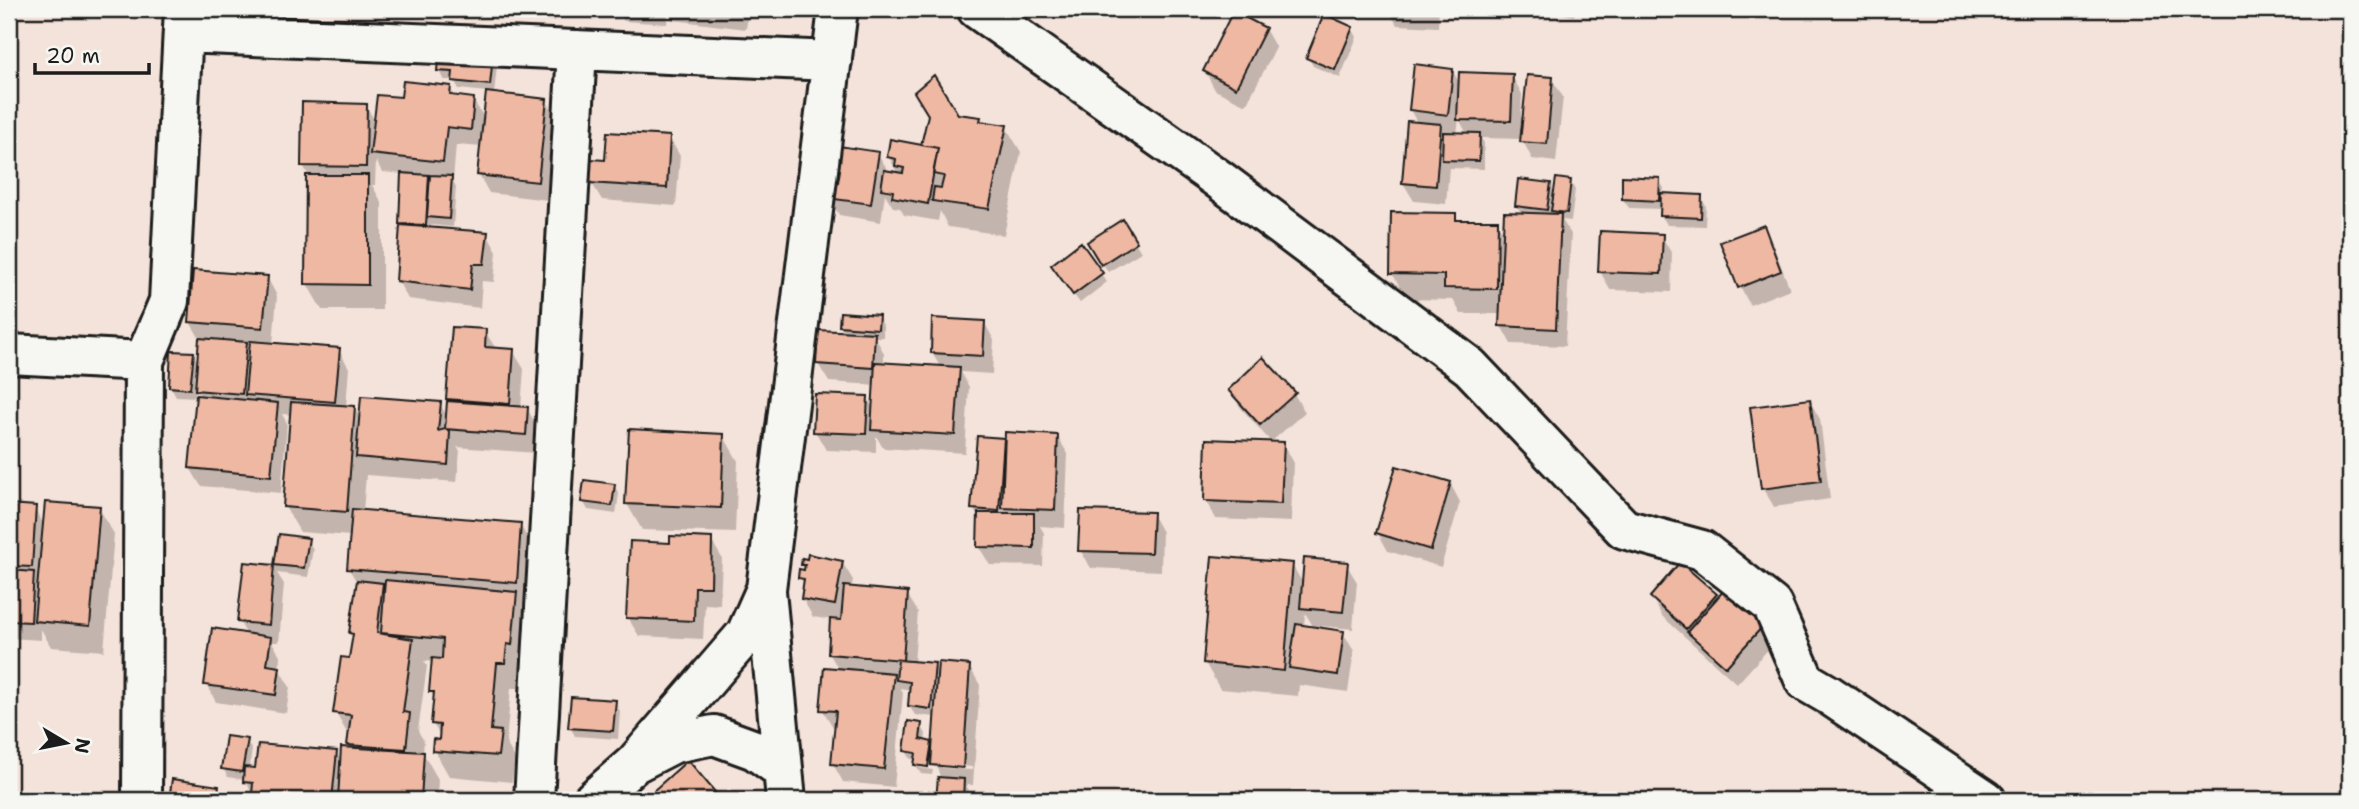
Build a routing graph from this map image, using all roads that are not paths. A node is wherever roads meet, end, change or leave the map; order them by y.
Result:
1 (838, 9) edge
2 (977, 9) edge
3 (184, 21) edge
4 (577, 50) junction
5 (832, 61) junction
6 (9, 354) edge
7 (144, 361) junction
8 (766, 589) junction
9 (635, 763) junction
10 (785, 785) edge
11 (142, 800) edge
12 (534, 800) edge
13 (593, 800) edge
14 (1986, 800) edge

1 - 5 street
2 - 14 street
3 - 4 street
3 - 7 street
4 - 5 street
4 - 12 street
5 - 8 street
6 - 7 street
7 - 11 street
8 - 9 street
8 - 10 street
9 - 10 street
9 - 13 street

